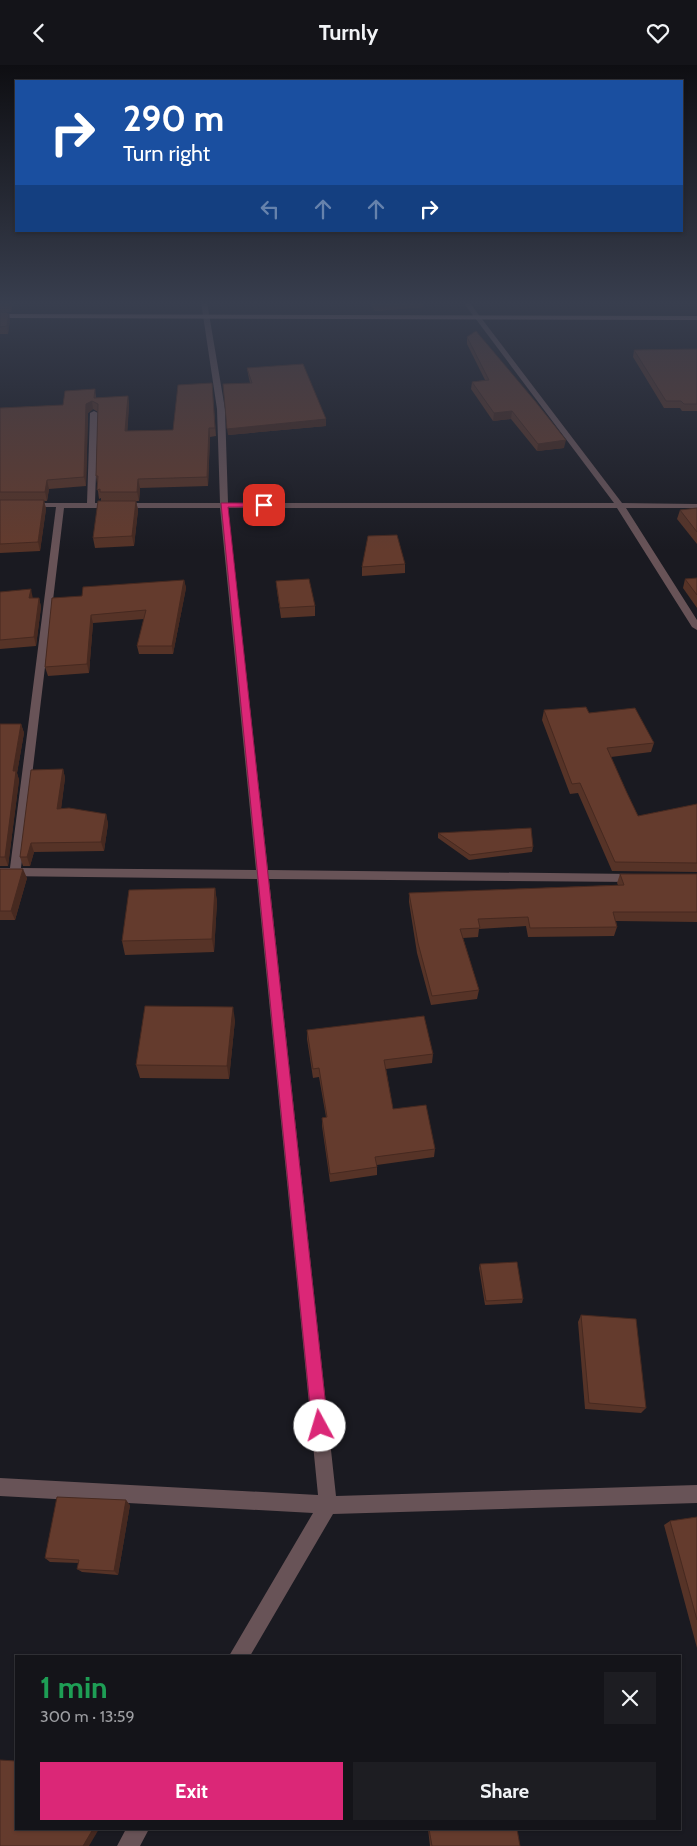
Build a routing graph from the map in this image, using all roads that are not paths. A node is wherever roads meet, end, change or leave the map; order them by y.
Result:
1 (217, 385) edge
2 (529, 385) edge
3 (94, 413) edge
4 (0, 505) edge
5 (224, 505) junction
6 (60, 506) junction
7 (620, 506) junction
8 (697, 506) edge
9 (90, 507) junction
10 (697, 627) edge
11 (0, 872) edge
12 (16, 872) junction
13 (261, 875) junction
14 (648, 878) edge
15 (0, 1487) edge
16 (697, 1494) edge
17 (328, 1505) junction
18 (241, 1655) edge
19 (137, 1830) edge
20 (128, 1846) edge

1 - 5 street
2 - 7 street
3 - 9 street
4 - 6 street
5 - 7 street
5 - 9 street
5 - 13 street
6 - 9 street
6 - 12 street
7 - 8 street
7 - 10 street
11 - 12 street
12 - 13 street
13 - 14 street
13 - 17 street
15 - 17 street
16 - 17 street
17 - 18 street
19 - 20 street

